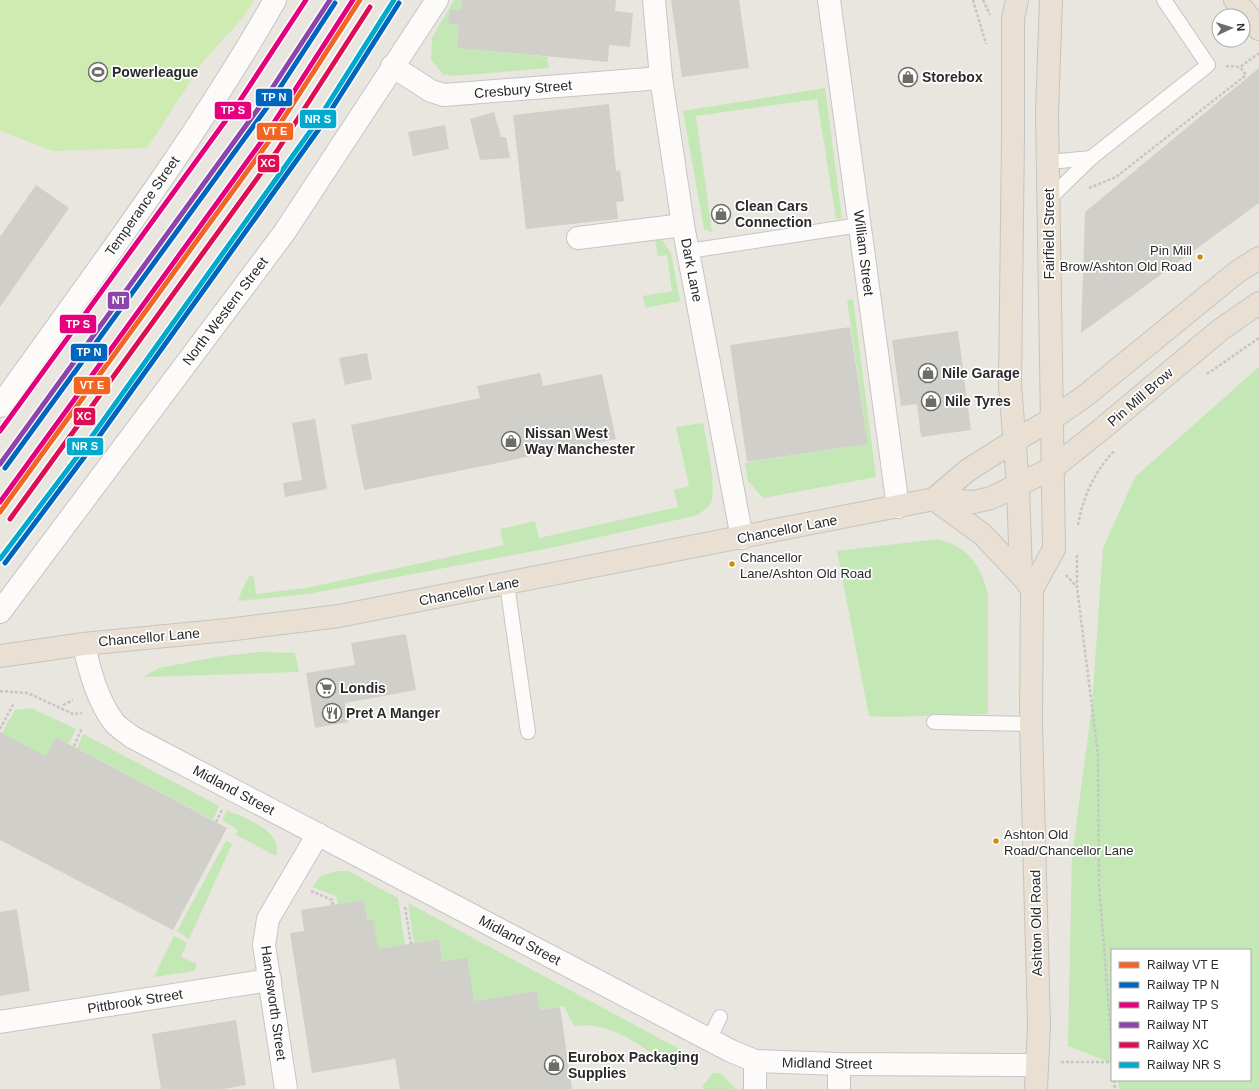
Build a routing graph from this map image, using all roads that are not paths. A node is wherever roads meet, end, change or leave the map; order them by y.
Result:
1 (276, 0) edge
2 (437, 0) edge
3 (654, 0) edge
4 (829, 0) edge
5 (1051, 0) edge
6 (1164, 0) edge
7 (1235, 0) edge
8 (1012, 6) edge
9 (1259, 29) edge
10 (392, 66) junction
11 (661, 78) junction
12 (1091, 158) junction
13 (1049, 162) junction
14 (1048, 200) junction
15 (683, 225) junction
16 (860, 225) junction
17 (578, 238) dead end
18 (689, 250) junction
19 (1259, 258) edge
20 (1259, 303) edge
21 (0, 406) edge
22 (1052, 420) junction
23 (1014, 441) junction
24 (1053, 468) junction
25 (1018, 485) junction
26 (934, 499) junction
27 (898, 507) junction
28 (742, 538) junction
29 (1027, 582) junction
30 (507, 584) junction
31 (0, 612) edge
32 (84, 644) junction
33 (0, 656) edge
34 (934, 722) dead end
35 (1031, 724) junction
36 (528, 732) dead end
37 (318, 834) junction
38 (270, 980) junction
39 (720, 1017) dead end
40 (0, 1022) edge
41 (709, 1040) junction
42 (755, 1062) junction
43 (839, 1064) junction
44 (1037, 1065) junction
45 (286, 1089) edge
46 (755, 1089) edge
47 (839, 1089) edge
48 (1036, 1089) edge

1 - 21 street, Temperance Street
2 - 10 street, North Western Street
3 - 11 street, Dark Lane
4 - 16 street, William Street
5 - 13 highway, Fairfield Street
6 - 12 lane
7 - 9 highway
8 - 23 highway
10 - 11 street, Cresbury Street
10 - 31 street, North Western Street
11 - 15 street, Dark Lane
12 - 13 lane
12 - 14 lane
13 - 14 highway, Fairfield Street
14 - 22 highway, Fairfield Street
15 - 17 street
15 - 18 street, Dark Lane
16 - 18 lane
16 - 27 street, William Street
18 - 28 street, Dark Lane
19 - 22 highway
20 - 24 highway, Pin Mill Brow
22 - 23 highway, Chancellor Lane
22 - 24 highway, Fairfield Street
23 - 25 highway
23 - 26 highway, Chancellor Lane
24 - 25 highway, Pin Mill Brow
24 - 29 highway, Ashton Old Road
25 - 26 highway, Chancellor Lane
25 - 29 highway, Ashton Old Road
26 - 27 highway, Chancellor Lane
26 - 29 highway
27 - 28 highway, Chancellor Lane
28 - 30 highway, Chancellor Lane
29 - 35 highway, Ashton Old Road
30 - 32 highway, Chancellor Lane
30 - 36 lane
32 - 33 highway, Chancellor Lane
32 - 37 street, Midland Street
34 - 35 lane
35 - 44 highway, Ashton Old Road
37 - 38 street, Handsworth Street
37 - 41 street, Midland Street
38 - 40 street, Pittbrook Street
38 - 45 street, Handsworth Street
39 - 41 lane
41 - 42 street, Midland Street
42 - 43 street, Midland Street
42 - 46 street
43 - 44 street, Midland Street
43 - 47 street
44 - 48 highway, Ashton Old Road

